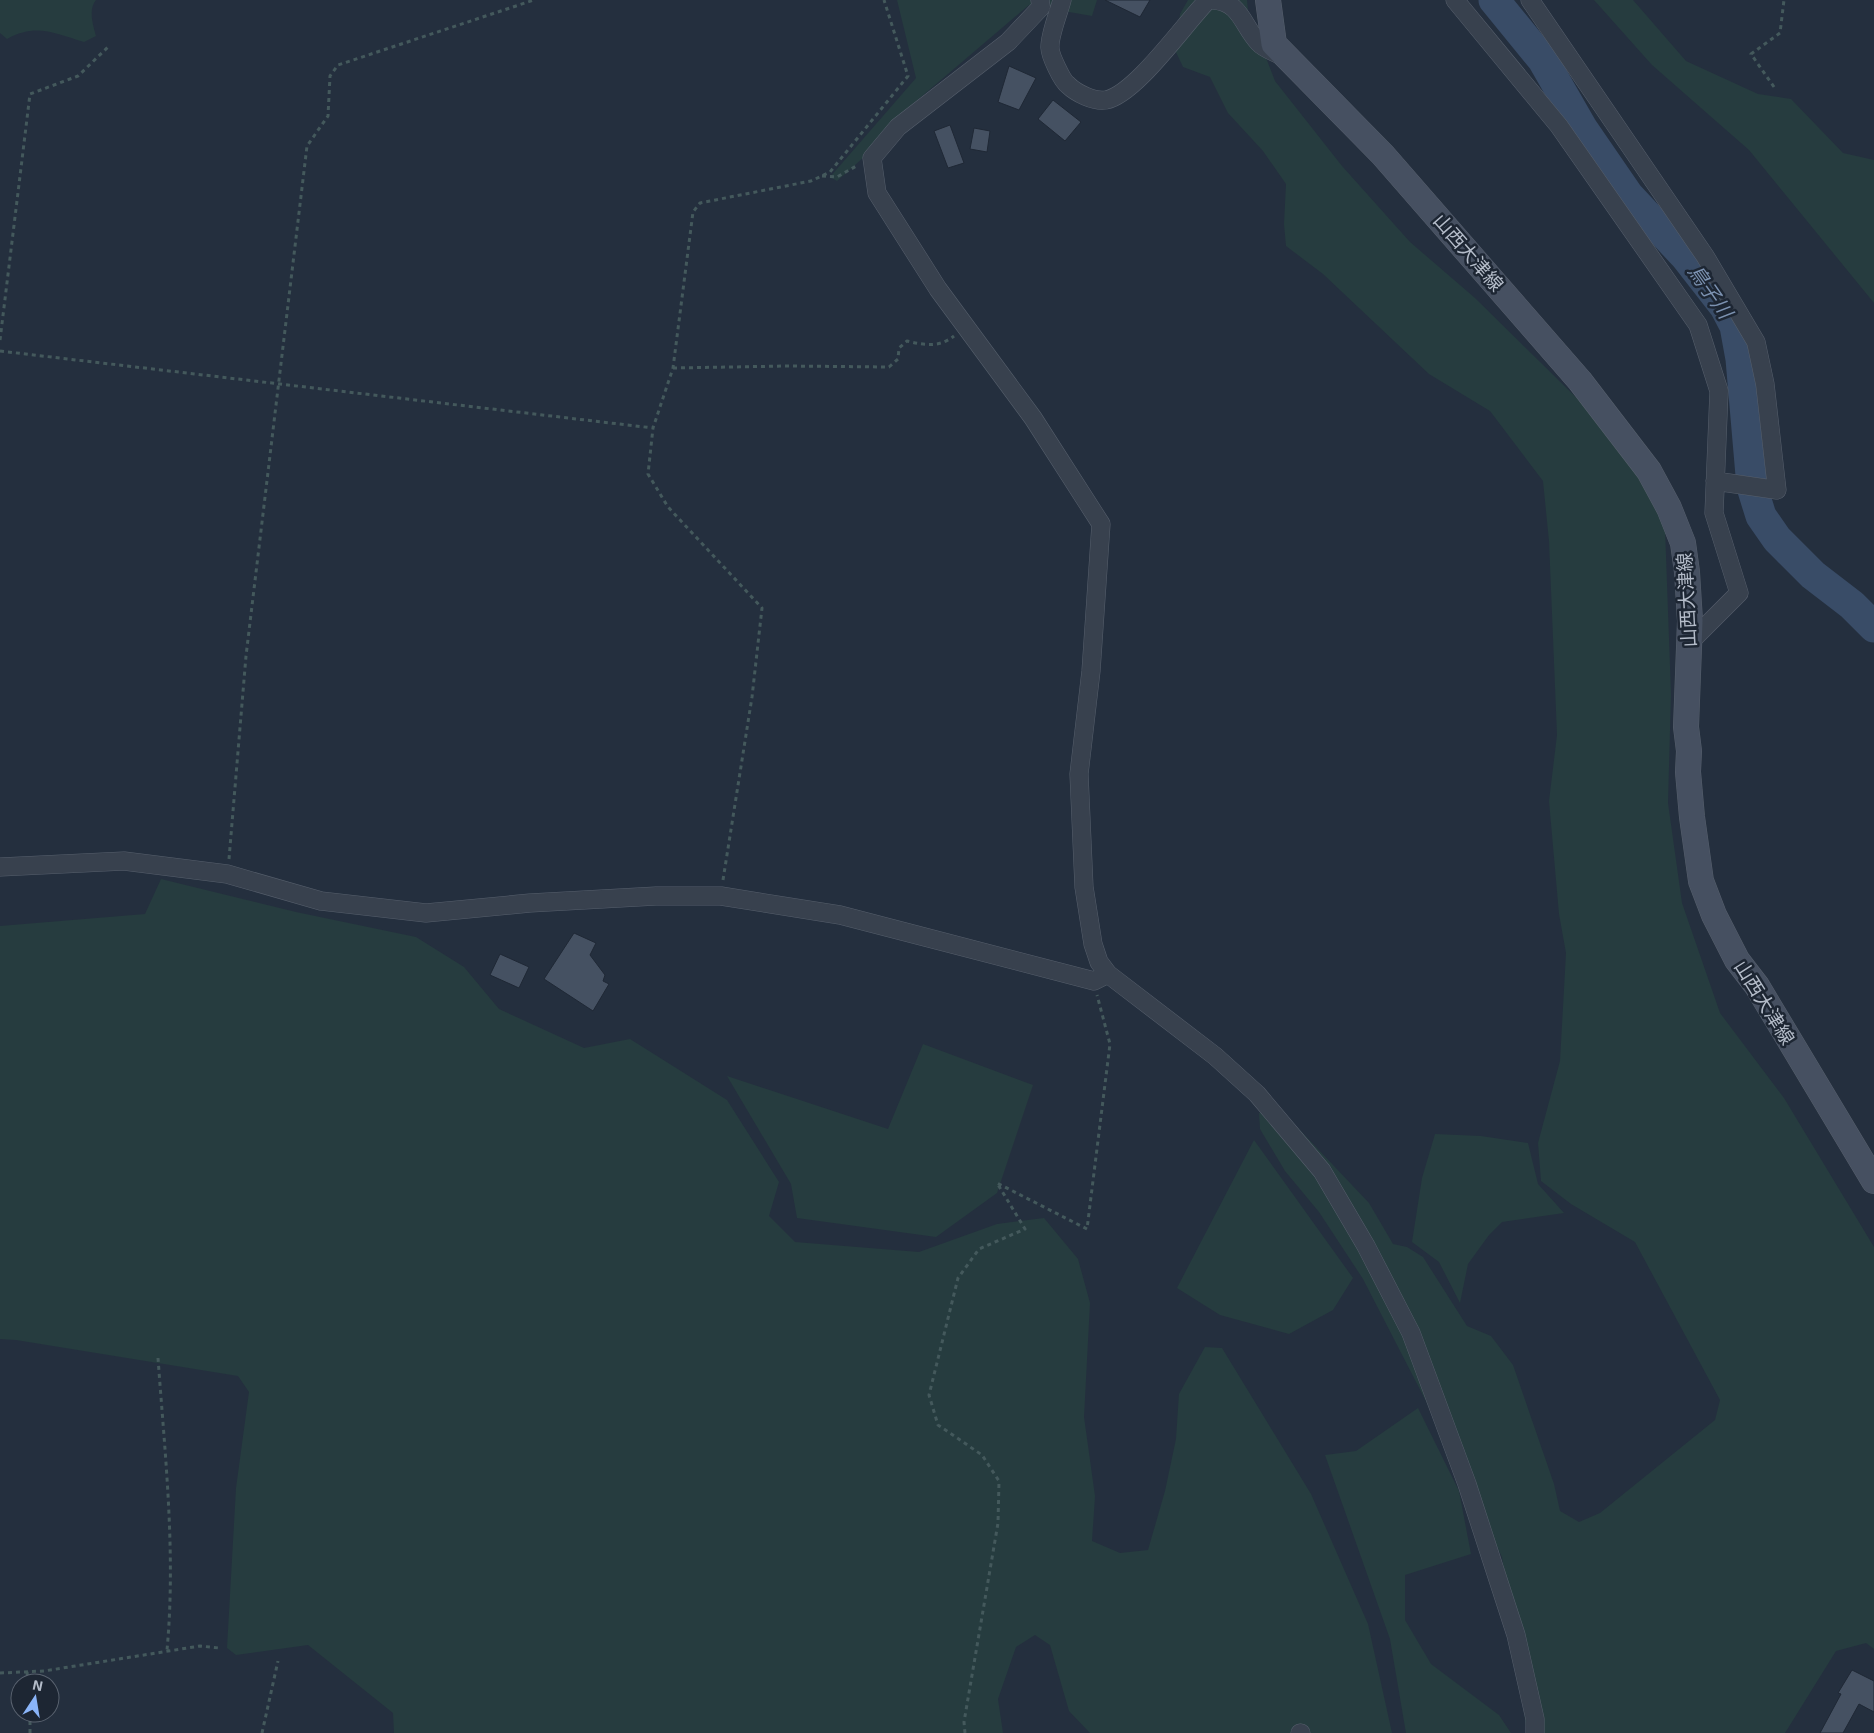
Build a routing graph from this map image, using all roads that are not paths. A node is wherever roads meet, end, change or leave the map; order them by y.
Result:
1 (1040, 0) edge
2 (1062, 0) edge
3 (1208, 0) edge
4 (1213, 0) edge
5 (1268, 0) edge
6 (1455, 0) edge
7 (1530, 0) edge
8 (1288, 58) junction
9 (1718, 481) junction
10 (1689, 642) junction
11 (0, 867) edge
12 (1101, 978) junction
13 (1874, 1181) edge
14 (1535, 1733) edge

1 - 12 street
2 - 3 street
4 - 8 street
5 - 8 main road, 山西大津線
6 - 9 street
7 - 9 street
8 - 10 main road, 山西大津線
9 - 10 street
10 - 13 main road, 山西大津線
11 - 12 street
12 - 14 street

